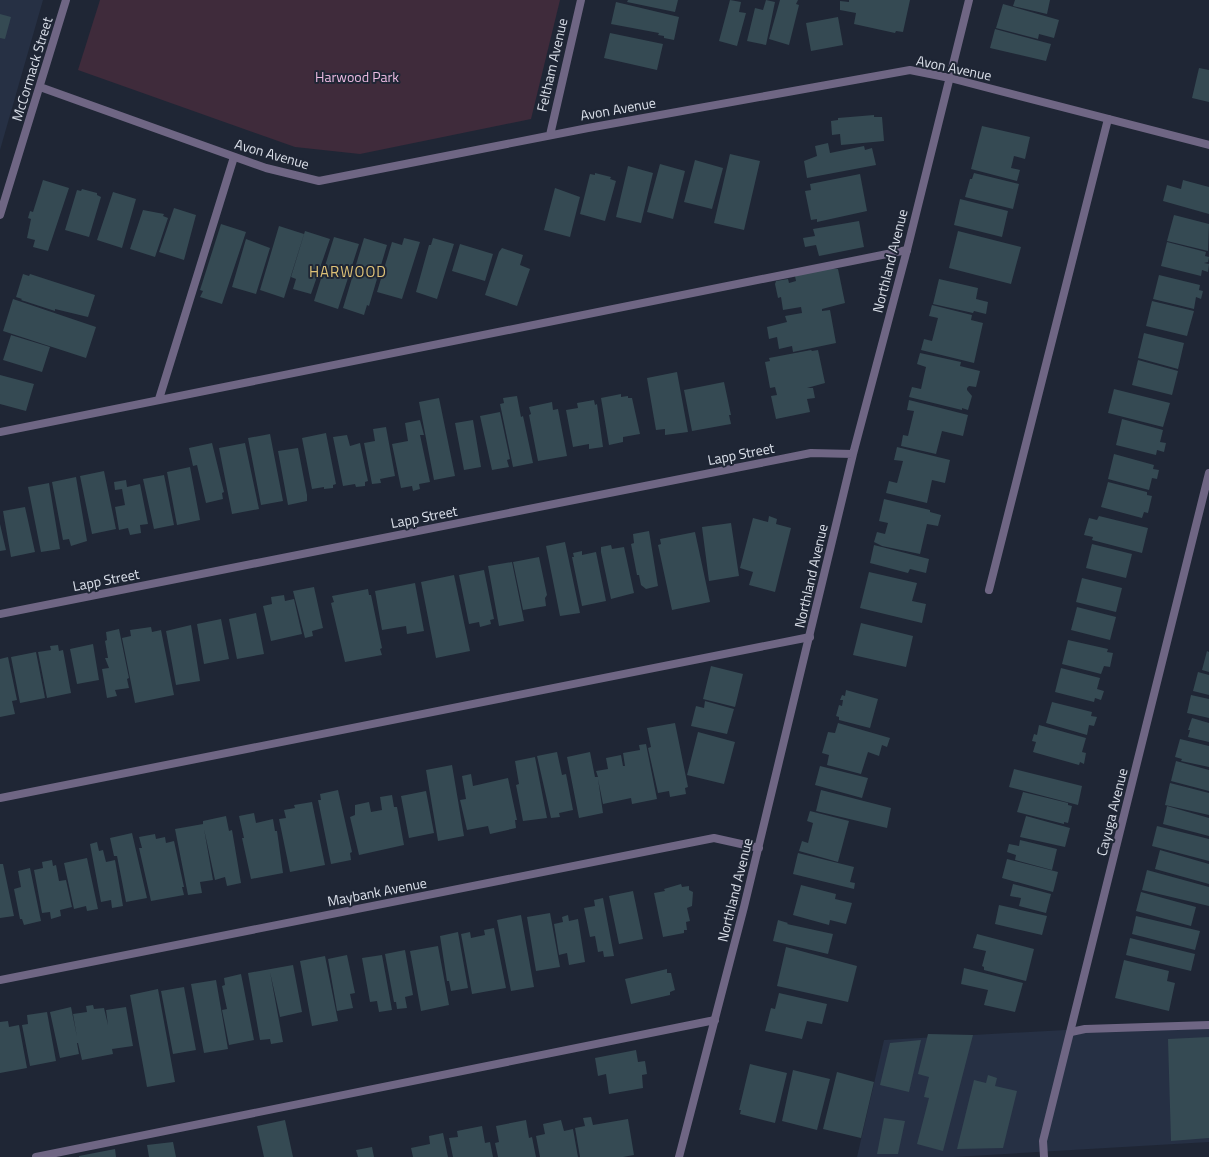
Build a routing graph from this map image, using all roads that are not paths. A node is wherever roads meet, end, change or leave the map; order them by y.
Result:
1 (66, 0) edge
2 (581, 0) edge
3 (969, 0) edge
4 (950, 78) junction
5 (40, 87) junction
6 (1108, 119) junction
7 (550, 135) junction
8 (1209, 145) edge
9 (234, 157) junction
10 (0, 215) edge
11 (907, 250) junction
12 (159, 399) junction
13 (0, 432) edge
14 (853, 454) junction
15 (1209, 473) edge
16 (990, 590) dead end
17 (0, 614) edge
18 (810, 637) junction
19 (0, 798) edge
20 (759, 848) junction
21 (0, 980) edge
22 (714, 1020) junction
23 (1209, 1025) edge
24 (1071, 1032) junction
25 (36, 1157) edge
26 (679, 1157) edge
27 (1044, 1157) edge

1 - 5 street, McCormack Street
2 - 7 street, Feltham Avenue
3 - 4 street, Northland Avenue
4 - 6 street, Avon Avenue
4 - 7 street, Avon Avenue
4 - 11 street, Northland Avenue
5 - 9 street, Avon Avenue
5 - 10 street, McCormack Street
6 - 8 street, Avon Avenue
6 - 16 street
7 - 9 street, Avon Avenue
9 - 12 street
11 - 12 street
11 - 14 street, Northland Avenue
12 - 13 street
14 - 17 street, Lapp Street
14 - 18 street, Northland Avenue
15 - 24 street, Cayuga Avenue
18 - 19 street
18 - 20 street, Northland Avenue
20 - 21 street, Maybank Avenue
20 - 22 street, Northland Avenue
22 - 25 street
22 - 26 street, Northland Avenue
23 - 24 street
24 - 27 street, Cayuga Avenue

